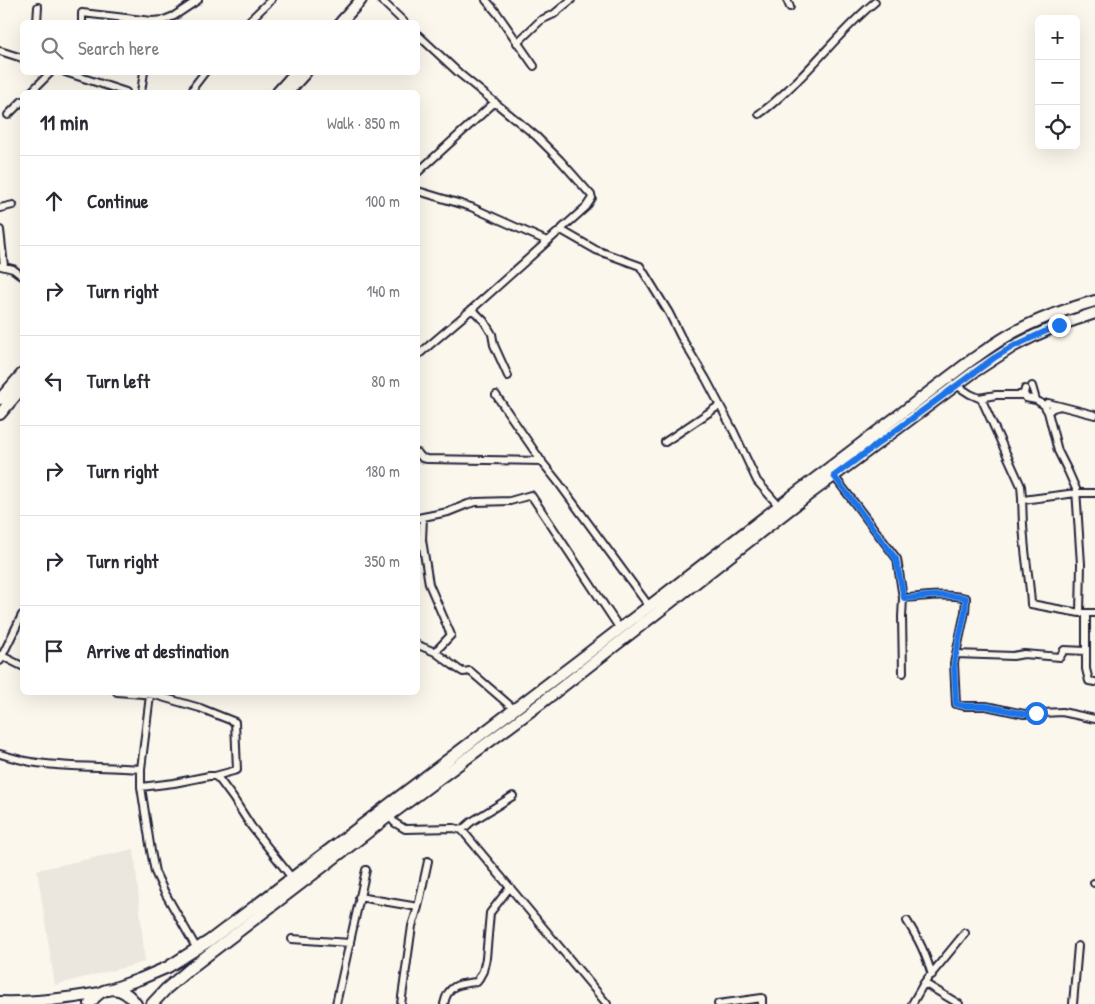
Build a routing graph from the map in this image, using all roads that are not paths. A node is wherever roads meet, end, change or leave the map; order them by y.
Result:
1 (198, 0) edge
2 (271, 0) edge
3 (361, 0) edge
4 (370, 0) edge
5 (380, 0) edge
6 (486, 0) edge
7 (571, 0) edge
8 (787, 0) edge
9 (875, 2) dead end
10 (38, 7) dead end
11 (790, 7) dead end
12 (37, 20) edge
13 (82, 20) edge
14 (136, 20) edge
15 (164, 20) edge
16 (250, 20) edge
17 (343, 20) edge
18 (352, 20) edge
19 (402, 20) edge
20 (420, 37) edge
21 (517, 43) junction
22 (0, 51) edge
23 (20, 57) edge
24 (534, 66) dead end
25 (48, 75) edge
26 (144, 75) edge
27 (203, 75) edge
28 (293, 75) edge
29 (303, 75) edge
30 (84, 76) edge
31 (33, 90) edge
32 (113, 90) edge
33 (141, 90) edge
34 (193, 90) edge
35 (280, 90) edge
36 (290, 90) edge
37 (495, 102) junction
38 (20, 103) edge
39 (759, 114) dead end
40 (8, 115) dead end
41 (420, 170) edge
42 (420, 192) edge
43 (13, 206) dead end
44 (0, 208) edge
45 (0, 230) edge
46 (560, 230) junction
47 (547, 241) junction
48 (2, 266) edge
49 (20, 275) edge
50 (1095, 301) edge
51 (472, 309) junction
52 (1095, 313) edge
53 (420, 354) edge
54 (508, 376) dead end
55 (20, 377) edge
56 (956, 385) junction
57 (20, 389) edge
58 (1027, 389) junction
59 (496, 395) dead end
60 (981, 398) junction
61 (5, 399) edge
62 (1036, 400) junction
63 (720, 405) junction
64 (1048, 408) junction
65 (0, 414) edge
66 (1095, 415) edge
67 (666, 442) dead end
68 (420, 456) edge
69 (542, 461) junction
70 (834, 476) junction
71 (1076, 493) junction
72 (1095, 493) edge
73 (1023, 500) junction
74 (779, 506) junction
75 (420, 517) edge
76 (904, 598) junction
77 (649, 606) junction
78 (1083, 613) junction
79 (1095, 613) edge
80 (20, 619) edge
81 (620, 628) junction
82 (420, 646) edge
83 (1086, 651) junction
84 (435, 652) junction
85 (956, 654) junction
86 (1, 657) edge
87 (20, 665) edge
88 (903, 673) dead end
89 (1095, 682) edge
90 (154, 695) edge
91 (157, 695) edge
92 (514, 709) junction
93 (1095, 718) edge
94 (0, 754) edge
95 (141, 769) junction
96 (215, 776) junction
97 (141, 787) junction
98 (513, 796) dead end
99 (389, 816) junction
100 (462, 830) junction
101 (428, 861) dead end
102 (366, 870) dead end
103 (292, 878) junction
104 (510, 887) junction
105 (359, 897) junction
106 (418, 907) junction
107 (907, 921) dead end
108 (965, 933) dead end
109 (292, 939) dead end
110 (350, 943) junction
111 (1078, 946) dead end
112 (197, 949) junction
113 (932, 975) junction
114 (924, 983) junction
115 (104, 991) junction
116 (0, 1002) edge
117 (90, 1004) edge
118 (136, 1004) edge
119 (152, 1004) edge
120 (336, 1004) edge
121 (401, 1004) edge
122 (444, 1004) edge
123 (607, 1004) edge
124 (718, 1004) edge
125 (762, 1004) edge
126 (912, 1004) edge
127 (959, 1004) edge
128 (1072, 1004) edge

1 - 15 street
2 - 16 street
3 - 17 main road
4 - 18 main road
5 - 19 street
6 - 21 street
7 - 21 street
8 - 11 street
9 - 39 street
10 - 12 street
13 - 14 street
20 - 37 street
21 - 24 street
22 - 23 street
25 - 31 street
26 - 33 street
27 - 34 street
28 - 35 main road
29 - 36 main road
30 - 32 street
37 - 41 street
37 - 46 street
38 - 40 street
42 - 47 street
43 - 44 street
45 - 48 street
46 - 47 street
46 - 63 street
47 - 51 street
48 - 49 street
50 - 74 main road
51 - 53 street
51 - 54 street
52 - 56 main road
55 - 61 main road
56 - 60 street
56 - 70 main road
57 - 61 main road
58 - 60 street
58 - 62 street
58 - 62 street
59 - 69 street
60 - 73 street
61 - 65 main road
62 - 64 street
63 - 67 street
63 - 74 street
64 - 66 street
64 - 71 street
68 - 69 street
69 - 77 street
70 - 76 street
70 - 99 main road
71 - 72 street
71 - 73 street
71 - 78 street
73 - 78 street
74 - 77 main road
75 - 81 street
75 - 84 street
76 - 85 street
76 - 88 street
77 - 81 main road
78 - 79 street
78 - 83 street
80 - 86 street
81 - 92 main road
82 - 84 street
83 - 85 street
83 - 89 street
84 - 92 street
85 - 93 street
86 - 87 street
90 - 95 street
91 - 96 street
92 - 103 main road
94 - 95 street
95 - 97 street
96 - 97 street
96 - 103 street
97 - 112 street
98 - 100 street
99 - 100 street
99 - 119 main road
100 - 104 street
101 - 106 street
102 - 105 street
103 - 112 main road
104 - 122 street
104 - 123 street
105 - 106 street
105 - 110 street
106 - 121 street
107 - 113 street
108 - 113 street
109 - 110 street
110 - 120 street
111 - 128 street
112 - 115 main road
113 - 114 street
114 - 126 street
114 - 127 street
115 - 116 main road
115 - 117 main road
115 - 118 main road
124 - 125 street

